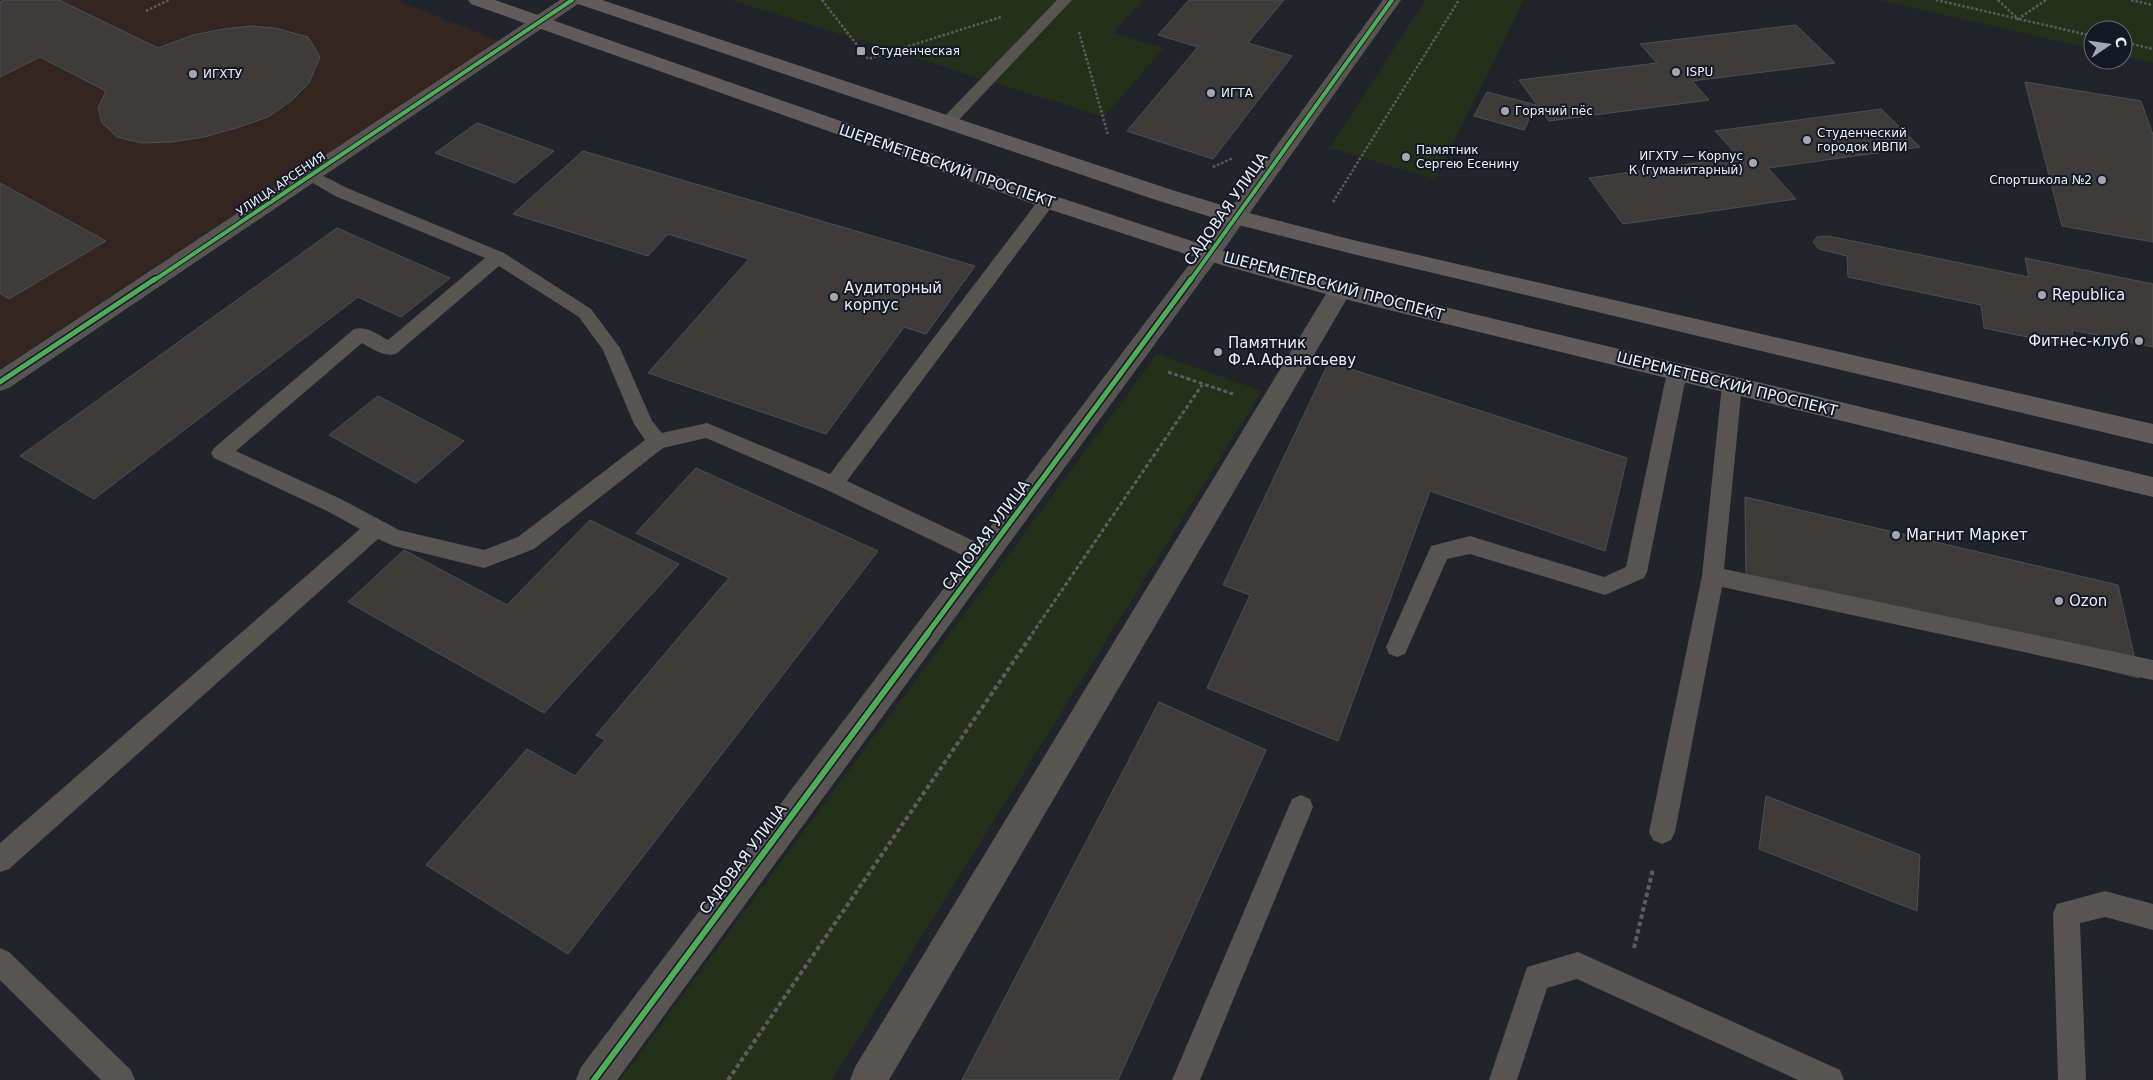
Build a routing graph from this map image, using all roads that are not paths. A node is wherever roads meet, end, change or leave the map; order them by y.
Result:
1 (477, 0) edge
2 (572, 0) edge
3 (584, 0) edge
4 (1065, 0) edge
5 (1392, 0) edge
6 (538, 23) junction
7 (948, 122) junction
8 (312, 175) junction
9 (1047, 202) junction
10 (1236, 217) junction
11 (1209, 254) junction
12 (498, 258) junction
13 (1340, 290) junction
14 (1677, 372) junction
15 (0, 382) edge
16 (1732, 385) junction
17 (2153, 434) edge
18 (657, 442) junction
19 (834, 484) junction
20 (2153, 487) edge
21 (377, 527) junction
22 (985, 556) junction
23 (1713, 576) junction
24 (1397, 647) dead end
25 (2153, 670) edge
26 (1300, 807) dead end
27 (1662, 832) road end
28 (0, 860) edge
29 (2153, 917) edge
30 (0, 961) edge
31 (122, 1080) edge
32 (594, 1080) edge
33 (868, 1080) edge
34 (1186, 1080) edge
35 (1503, 1080) edge
36 (1830, 1080) edge
37 (2072, 1080) edge

1 - 6 main road, ШЕРЕМЕТЕВСКИЙ ПРОСПЕКТ
2 - 6 street, УЛИЦА АРСЕНИЯ
3 - 7 main road
4 - 7 lane
5 - 10 street, САДОВАЯ УЛИЦА
6 - 8 street, УЛИЦА АРСЕНИЯ
6 - 9 main road, ШЕРЕМЕТЕВСКИЙ ПРОСПЕКТ
7 - 10 main road
8 - 12 lane
8 - 15 street, УЛИЦА АРСЕНИЯ
9 - 11 main road, ШЕРЕМЕТЕВСКИЙ ПРОСПЕКТ
9 - 19 lane
10 - 11 street, САДОВАЯ УЛИЦА
10 - 17 main road
11 - 13 main road, ШЕРЕМЕТЕВСКИЙ ПРОСПЕКТ
11 - 22 street, САДОВАЯ УЛИЦА
12 - 18 lane
12 - 21 lane
13 - 14 main road, ШЕРЕМЕТЕВСКИЙ ПРОСПЕКТ
13 - 33 street
14 - 16 main road, ШЕРЕМЕТЕВСКИЙ ПРОСПЕКТ
14 - 24 lane
16 - 20 main road, ШЕРЕМЕТЕВСКИЙ ПРОСПЕКТ
16 - 23 lane
18 - 19 lane
18 - 21 lane
19 - 22 lane
21 - 28 lane
22 - 32 street, САДОВАЯ УЛИЦА
23 - 25 lane
23 - 27 lane
26 - 34 lane
29 - 37 lane
30 - 31 lane
35 - 36 lane

